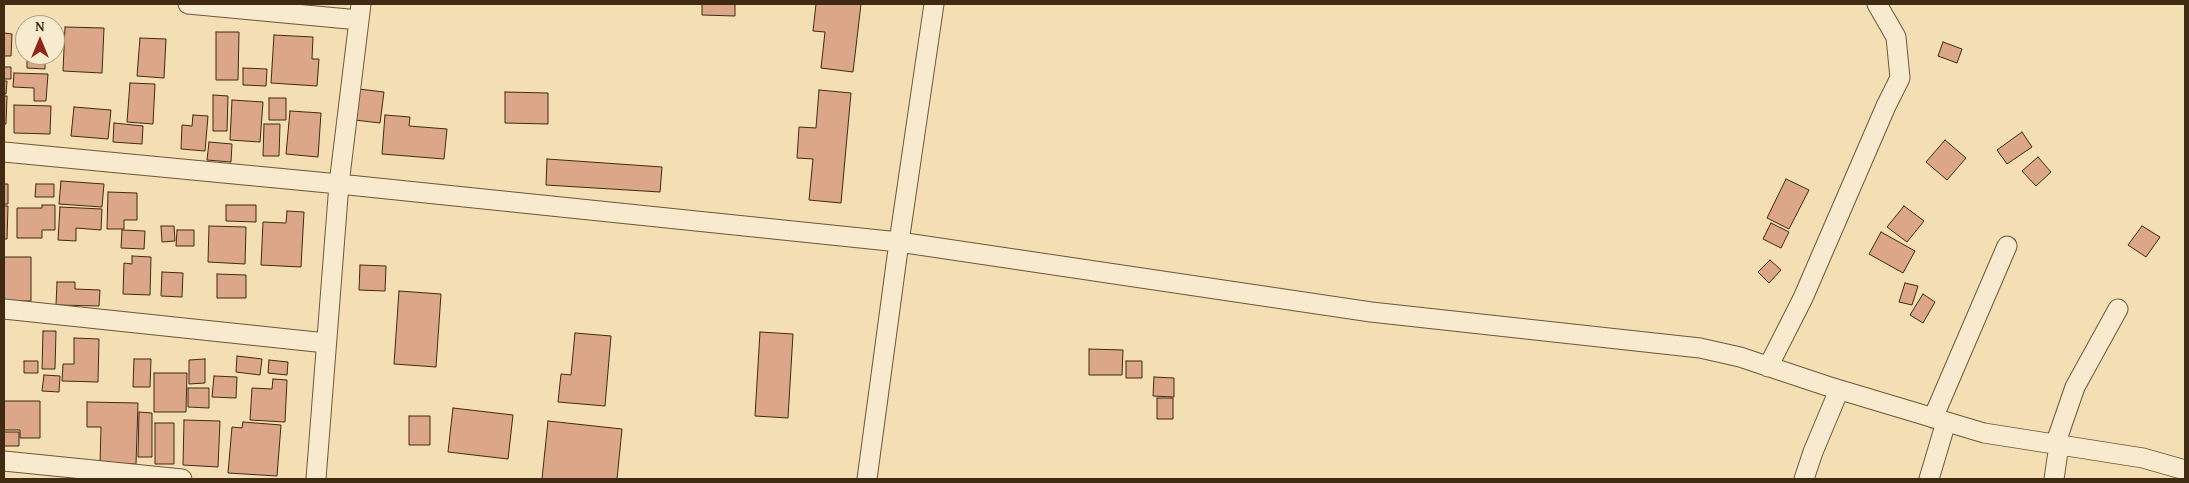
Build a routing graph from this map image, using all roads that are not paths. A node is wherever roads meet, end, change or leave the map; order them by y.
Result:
1 (188, 4) edge
2 (934, 4) edge
3 (1877, 4) edge
4 (360, 12) edge
5 (4, 152) edge
6 (340, 184) junction
7 (899, 242) junction
8 (2007, 246) dead end
9 (4, 309) edge
10 (2118, 309) dead end
11 (326, 343) junction
12 (1768, 366) junction
13 (1839, 390) junction
14 (1939, 420) junction
15 (2057, 445) junction
16 (4, 461) edge
17 (2185, 470) edge
18 (182, 479) edge
19 (316, 479) edge
20 (867, 479) edge
21 (1804, 479) edge
22 (1929, 479) edge
23 (2054, 479) edge

1 - 4 street
2 - 7 street
3 - 12 street
4 - 6 street
5 - 6 street
6 - 7 street
6 - 11 street
7 - 12 street
7 - 20 street
8 - 14 street
9 - 11 street
10 - 15 street
11 - 19 street
12 - 13 street
13 - 14 street
13 - 21 street
14 - 15 street
14 - 22 street
15 - 17 street
15 - 23 street
16 - 18 street

